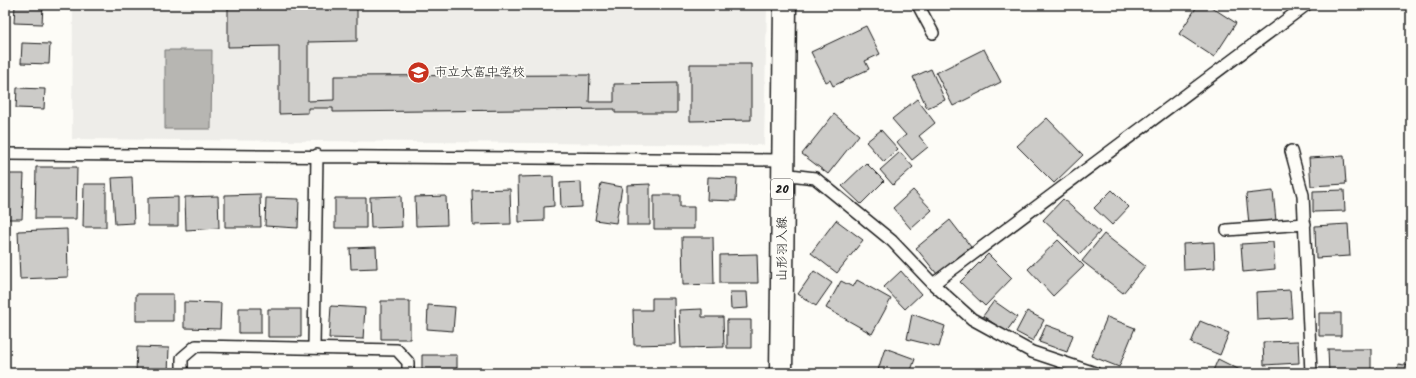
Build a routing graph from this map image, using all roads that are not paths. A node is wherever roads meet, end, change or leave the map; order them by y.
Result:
1 (785, 5) edge
2 (918, 5) edge
3 (1306, 5) edge
4 (934, 33) dead end
5 (1291, 151) dead end
6 (5, 154) edge
7 (317, 155) junction
8 (782, 167) junction
9 (1305, 224) junction
10 (1228, 230) dead end
11 (933, 284) junction
12 (314, 347) junction
13 (182, 373) edge
14 (408, 373) edge
15 (781, 373) edge
16 (1095, 373) edge
17 (1311, 373) edge

1 - 8 main road, 山形羽入線 / 20
2 - 4 lane
3 - 11 lane
5 - 9 lane
6 - 7 lane
7 - 8 lane
7 - 12 lane
8 - 11 lane
8 - 15 main road, 山形羽入線 / 20
9 - 10 lane
9 - 17 lane
11 - 16 lane
12 - 13 lane
12 - 14 lane

